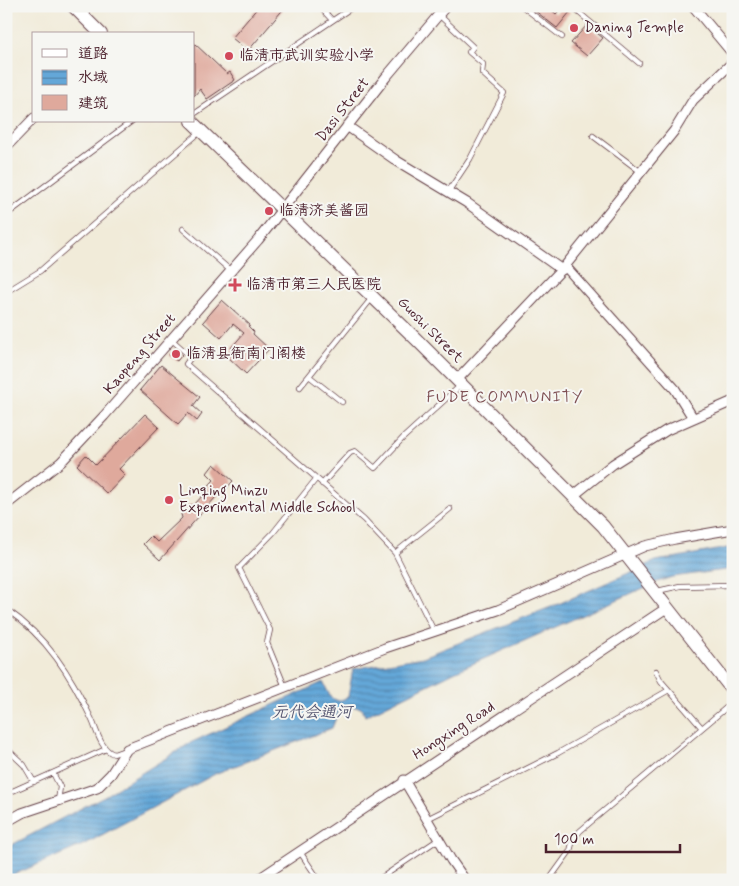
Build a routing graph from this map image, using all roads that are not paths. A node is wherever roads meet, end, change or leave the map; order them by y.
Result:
1 (73, 6) edge
2 (319, 6) edge
3 (354, 6) edge
4 (522, 6) edge
5 (571, 6) edge
6 (692, 6) edge
7 (445, 7) edge
8 (439, 15) junction
9 (332, 20) junction
10 (99, 32) edge
11 (562, 37) dead end
12 (733, 54) edge
13 (733, 62) edge
14 (638, 63) dead end
15 (195, 113) edge
16 (32, 120) edge
17 (131, 122) edge
18 (192, 122) edge
19 (347, 126) junction
20 (201, 131) junction
21 (593, 136) dead end
22 (6, 147) edge
23 (641, 172) junction
24 (448, 192) junction
25 (283, 209) junction
26 (6, 215) edge
27 (184, 229) dead end
28 (564, 268) junction
29 (231, 271) junction
30 (6, 292) edge
31 (373, 297) junction
32 (171, 339) junction
33 (309, 376) junction
34 (459, 382) junction
35 (300, 387) dead end
36 (733, 401) edge
37 (342, 402) dead end
38 (693, 418) junction
39 (316, 479) junction
40 (322, 484) junction
41 (573, 496) junction
42 (6, 505) edge
43 (450, 509) dead end
44 (733, 529) edge
45 (395, 553) junction
46 (626, 555) junction
47 (733, 585) edge
48 (655, 591) junction
49 (668, 607) junction
50 (6, 609) edge
51 (434, 631) junction
52 (656, 671) dead end
53 (285, 687) junction
54 (669, 690) junction
55 (733, 691) edge
56 (733, 702) edge
57 (702, 728) junction
58 (6, 748) edge
59 (106, 749) junction
60 (126, 750) junction
61 (52, 773) junction
62 (404, 780) junction
63 (34, 782) junction
64 (6, 794) edge
65 (58, 801) junction
66 (427, 819) junction
67 (6, 822) edge
68 (439, 840) junction
69 (300, 851) junction
70 (257, 880) edge
71 (320, 880) edge
72 (378, 880) edge
73 (465, 880) edge
74 (549, 880) edge

1 - 10 street
2 - 9 lane
3 - 9 lane
4 - 11 lane
5 - 14 lane
6 - 12 street
7 - 8 street, Dasi Street
8 - 19 street, Dasi Street
8 - 24 lane
9 - 15 lane
13 - 23 street
16 - 22 street
17 - 26 lane
18 - 20 street, Guoshi Street
19 - 24 street
19 - 25 street, Dasi Street
20 - 25 street, Guoshi Street
20 - 30 lane
21 - 23 lane
23 - 28 street
24 - 28 street
25 - 29 street, Kaopeng Street
25 - 31 street, Guoshi Street
27 - 29 lane
28 - 34 street
28 - 38 street
29 - 32 street, Kaopeng Street
31 - 33 lane
31 - 34 street, Guoshi Street
32 - 39 lane
32 - 42 street, Kaopeng Street
33 - 35 lane
33 - 37 lane
34 - 40 lane
34 - 41 street, Guoshi Street
36 - 38 street
38 - 41 street
39 - 40 lane
39 - 53 lane
40 - 45 lane
41 - 46 street, Guoshi Street
43 - 45 lane
44 - 46 street
45 - 51 lane
46 - 48 street, Guoshi Street
46 - 51 street
47 - 48 lane
48 - 49 street, Guoshi Street
49 - 55 street, Guoshi Street
49 - 62 street, Hongxing Road
50 - 59 lane
51 - 53 street
52 - 54 lane
53 - 60 street
54 - 57 lane
54 - 66 lane
56 - 57 lane
57 - 74 lane
58 - 63 lane
59 - 60 lane
59 - 61 lane
60 - 65 street
61 - 63 lane
61 - 65 lane
62 - 66 street
62 - 69 street, Hongxing Road
63 - 64 lane
65 - 67 street
66 - 68 street
68 - 72 lane
68 - 73 street
69 - 70 street, Hongxing Road
69 - 71 lane

